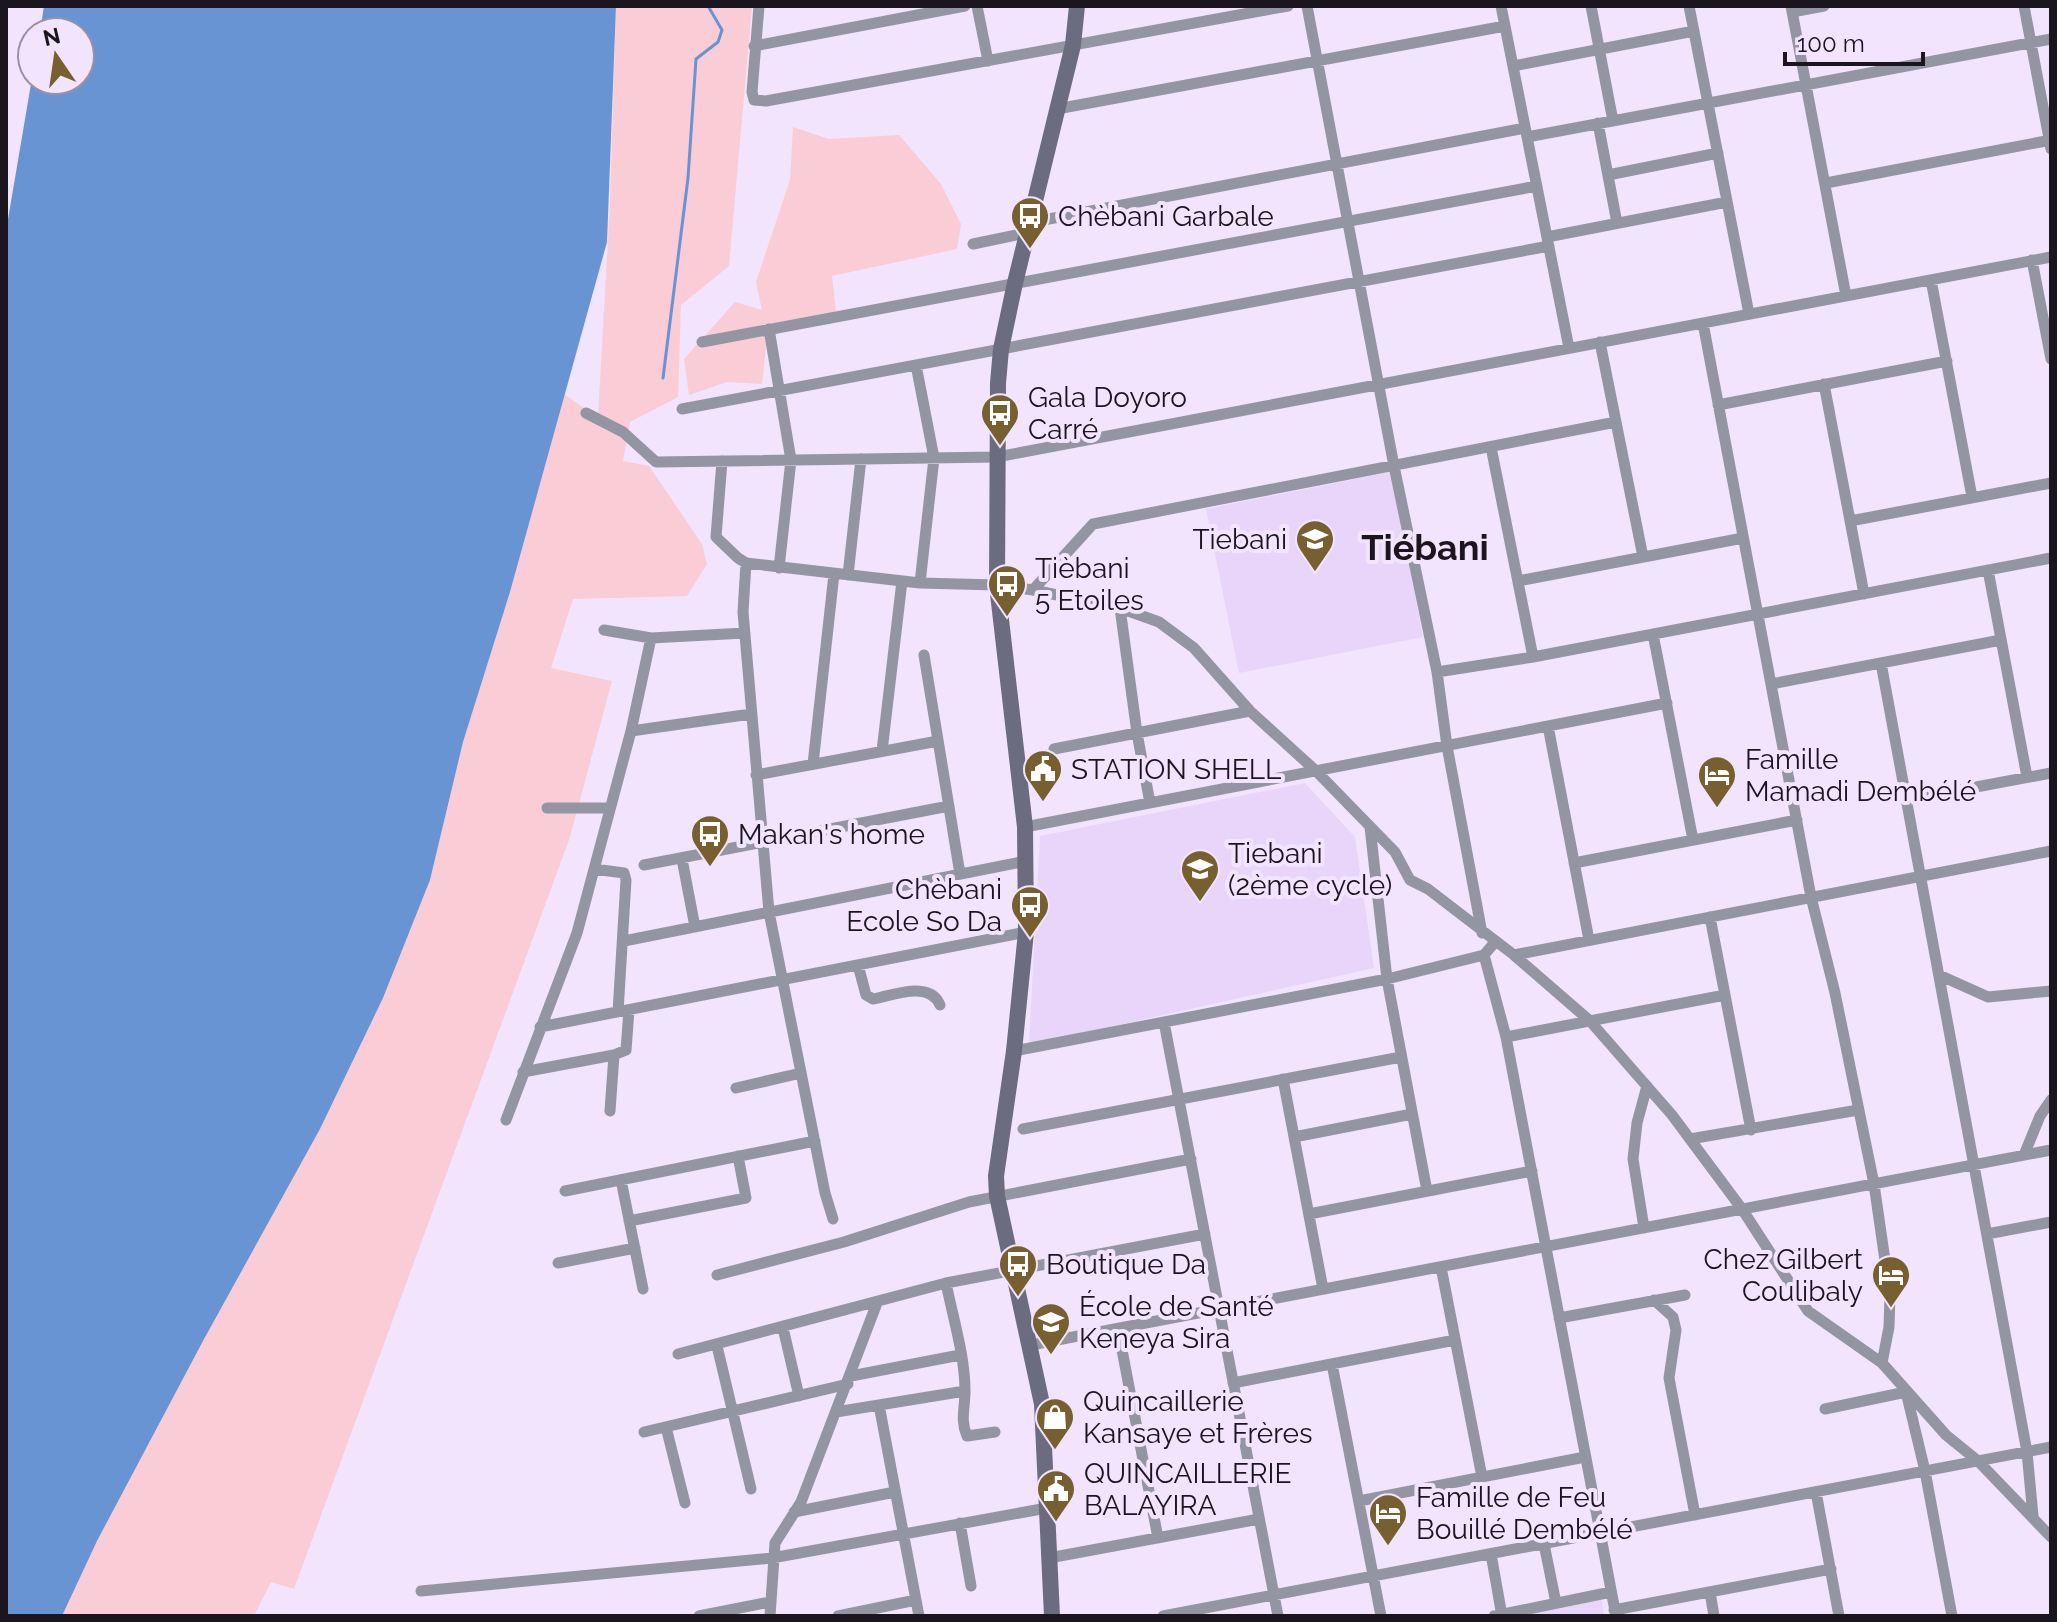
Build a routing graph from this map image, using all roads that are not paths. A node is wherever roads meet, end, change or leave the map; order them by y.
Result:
1 (759, 6) edge
2 (965, 6) edge
3 (977, 6) edge
4 (1077, 6) edge
5 (1288, 6) edge
6 (1307, 6) edge
7 (1501, 6) edge
8 (1591, 6) edge
9 (1689, 6) edge
10 (1824, 6) edge
11 (2024, 6) edge
12 (1791, 9) edge
13 (1505, 26) junction
14 (1694, 31) junction
15 (2051, 39) edge
16 (2031, 43) junction
17 (1073, 45) junction
18 (754, 46) junction
19 (1599, 49) junction
20 (988, 61) junction
21 (1317, 61) junction
22 (1513, 66) junction
23 (1806, 85) junction
24 (1708, 103) junction
25 (1057, 109) junction
26 (1613, 121) junction
27 (1598, 123) junction
28 (1526, 132) junction
29 (2050, 143) edge
30 (1718, 153) junction
31 (1337, 164) junction
32 (1608, 175) junction
33 (1826, 183) junction
34 (1537, 186) junction
35 (1727, 202) junction
36 (1348, 221) junction
37 (1617, 223) junction
38 (1027, 228) junction
39 (1548, 241) junction
40 (973, 244) dead end
41 (2051, 257) edge
42 (2032, 260) junction
43 (1931, 280) junction
44 (1359, 281) junction
45 (1015, 283) junction
46 (1846, 296) junction
47 (1749, 314) junction
48 (1703, 323) junction
49 (769, 329) junction
50 (2049, 339) edge
51 (702, 342) dead end
52 (1600, 342) junction
53 (1569, 348) junction
54 (1001, 349) junction
55 (2051, 359) edge
56 (1947, 361) junction
57 (916, 365) junction
58 (1379, 384) junction
59 (1824, 384) junction
60 (780, 391) junction
61 (1718, 405) junction
62 (682, 409) dead end
63 (586, 413) dead end
64 (1616, 422) junction
65 (1491, 447) junction
66 (997, 457) junction
67 (934, 458) junction
68 (861, 459) junction
69 (791, 460) junction
70 (722, 461) junction
71 (1394, 466) junction
72 (2051, 483) edge
73 (1972, 497) junction
74 (1850, 521) junction
75 (1743, 538) junction
76 (1643, 557) junction
77 (2051, 558) edge
78 (746, 563) junction
79 (779, 568) junction
80 (1988, 570) junction
81 (834, 574) junction
82 (848, 575) junction
83 (902, 581) junction
84 (1518, 581) junction
85 (920, 583) junction
86 (997, 585) junction
87 (1033, 590) junction
88 (1864, 594) junction
89 (1120, 608) junction
90 (1758, 614) junction
91 (604, 630) dead end
92 (745, 633) junction
93 (1653, 634) junction
94 (651, 638) junction
95 (2001, 640) junction
96 (924, 655) dead end
97 (1533, 657) junction
98 (1881, 663) junction
99 (1437, 672) junction
100 (1771, 684) junction
101 (1667, 703) junction
102 (1250, 711) junction
103 (751, 714) junction
104 (1548, 726) junction
105 (631, 731) junction
106 (1137, 733) junction
107 (938, 741) junction
108 (1447, 746) junction
109 (1054, 749) dead end
110 (882, 751) junction
111 (813, 764) junction
112 (1316, 771) junction
113 (2051, 773) edge
114 (756, 775) junction
115 (2027, 777) junction
116 (1907, 800) junction
117 (1150, 803) junction
118 (949, 806) junction
119 (547, 808) dead end
120 (610, 808) junction
121 (1797, 820) junction
122 (1025, 827) junction
123 (1370, 827) junction
124 (1693, 840) junction
125 (762, 843) junction
126 (2051, 851) edge
127 (682, 859) junction
128 (1026, 861) junction
129 (1574, 863) junction
130 (644, 865) dead end
131 (594, 869) junction
132 (960, 874) junction
133 (1920, 876) junction
134 (1811, 897) junction
135 (769, 912) junction
136 (1710, 917) junction
137 (695, 927) junction
138 (1026, 932) junction
139 (1482, 933) junction
140 (1589, 940) junction
141 (624, 941) junction
142 (1495, 942) junction
143 (1484, 955) junction
144 (1514, 955) junction
145 (858, 965) junction
146 (1939, 975) junction
147 (783, 979) junction
148 (1387, 979) junction
149 (2051, 991) edge
150 (1725, 995) junction
151 (940, 1005) dead end
152 (624, 1011) junction
153 (1590, 1021) junction
154 (1164, 1022) junction
155 (540, 1027) junction
156 (1506, 1037) junction
157 (1014, 1051) junction
158 (614, 1055) junction
159 (1401, 1057) junction
160 (523, 1072) junction
161 (801, 1073) junction
162 (1283, 1079) junction
163 (1647, 1086) junction
164 (736, 1088) dead end
165 (1179, 1099) junction
166 (2051, 1100) edge
167 (1858, 1110) junction
168 (610, 1111) dead end
169 (1412, 1114) junction
170 (506, 1120) dead end
171 (1023, 1129) dead end
172 (1751, 1130) junction
173 (1294, 1137) junction
174 (1690, 1139) junction
175 (815, 1141) junction
176 (2051, 1150) edge
177 (2024, 1155) junction
178 (738, 1156) junction
179 (1191, 1159) junction
180 (1975, 1164) junction
181 (1532, 1171) junction
182 (621, 1180) junction
183 (1874, 1184) junction
184 (565, 1191) dead end
185 (1427, 1191) junction
186 (997, 1196) junction
187 (1742, 1209) junction
188 (1309, 1214) junction
189 (833, 1219) dead end
190 (629, 1221) junction
191 (2051, 1222) edge
192 (1644, 1228) junction
193 (1205, 1234) junction
194 (1987, 1234) junction
195 (1546, 1247) junction
196 (635, 1248) junction
197 (558, 1263) dead end
198 (1441, 1267) junction
199 (1014, 1270) junction
200 (717, 1275) dead end
201 (946, 1283) junction
202 (643, 1289) dead end
203 (1323, 1289) junction
204 (1685, 1295) dead end
205 (1654, 1300) junction
206 (877, 1303) junction
207 (1219, 1309) junction
208 (1559, 1318) junction
209 (783, 1328) junction
210 (1118, 1329) junction
211 (1455, 1340) junction
212 (1031, 1345) junction
213 (717, 1346) junction
214 (678, 1354) dead end
215 (960, 1355) junction
216 (1882, 1363) junction
217 (1332, 1364) junction
218 (850, 1380) junction
219 (1233, 1383) junction
220 (965, 1391) junction
221 (1906, 1392) junction
222 (799, 1396) junction
223 (879, 1405) junction
224 (1825, 1409) dead end
225 (733, 1411) junction
226 (836, 1412) junction
227 (666, 1427) junction
228 (644, 1432) dead end
229 (995, 1432) dead end
230 (2051, 1447) edge
231 (2027, 1452) junction
232 (1585, 1457) junction
233 (1978, 1461) junction
234 (1925, 1471) junction
235 (1482, 1477) junction
236 (751, 1489) dead end
237 (895, 1492) junction
238 (1816, 1492) junction
239 (1359, 1501) junction
240 (685, 1503) dead end
241 (1047, 1508) junction
242 (794, 1512) junction
243 (1695, 1515) junction
244 (2033, 1516) junction
245 (1259, 1519) junction
246 (960, 1523) junction
247 (2046, 1525) edge
248 (1600, 1533) junction
249 (903, 1534) junction
250 (2051, 1537) edge
251 (1158, 1538) junction
252 (1544, 1544) junction
253 (1491, 1554) junction
254 (772, 1558) junction
255 (1049, 1558) junction
256 (1831, 1569) junction
257 (1373, 1577) junction
258 (971, 1586) dead end
259 (421, 1591) dead end
260 (1611, 1592) junction
261 (1710, 1592) junction
262 (1274, 1595) junction
263 (916, 1600) junction
264 (770, 1602) junction
265 (1556, 1603) junction
266 (1615, 1613) edge
267 (699, 1616) edge
268 (770, 1616) edge
269 (838, 1616) edge
270 (919, 1616) edge
271 (1052, 1616) edge
272 (1163, 1616) edge
273 (1278, 1616) edge
274 (1381, 1616) edge
275 (1499, 1616) edge
276 (1714, 1616) edge
277 (1839, 1616) edge
278 (1952, 1616) edge

1 - 18 street
2 - 18 street
3 - 20 street
4 - 17 main road
5 - 17 street
6 - 21 street
7 - 13 street
8 - 19 street
9 - 14 street
10 - 12 street
11 - 16 street
12 - 23 street
13 - 21 street
13 - 22 street
14 - 19 street
14 - 24 street
15 - 16 street
16 - 23 street
16 - 29 street
17 - 20 street
17 - 25 main road
18 - 20 street
19 - 22 street
19 - 26 street
21 - 25 street
21 - 31 street
22 - 28 street
23 - 24 street
23 - 33 street
24 - 26 street
24 - 30 street
25 - 38 main road
26 - 27 street
27 - 28 street
27 - 32 street
28 - 31 street
28 - 34 street
29 - 33 street
30 - 32 street
30 - 35 street
31 - 36 street
31 - 38 street
32 - 37 street
33 - 46 street
34 - 36 street
34 - 39 street
35 - 37 street
35 - 47 street
36 - 44 street
36 - 45 street
37 - 39 street
38 - 40 street
38 - 45 main road
39 - 44 street
39 - 53 street
41 - 42 street
42 - 43 street
42 - 50 street
43 - 46 street
43 - 56 street
44 - 54 street
44 - 58 street
45 - 49 street
45 - 54 main road
46 - 47 street
47 - 48 street
48 - 52 street
48 - 61 street
49 - 51 street
49 - 60 street
50 - 55 street
52 - 53 street
52 - 64 street
53 - 58 street
54 - 57 street
54 - 66 main road
56 - 59 street
56 - 73 street
57 - 60 street
57 - 67 street
58 - 66 street
58 - 71 street
59 - 61 street
59 - 74 street
60 - 62 street
60 - 69 street
61 - 75 street
63 - 70 street
64 - 65 street
64 - 76 street
65 - 71 street
65 - 84 street
66 - 67 street
66 - 86 main road
67 - 68 street
67 - 85 street
68 - 69 street
68 - 82 street
69 - 70 street
69 - 79 street
70 - 78 street
71 - 87 street
71 - 99 street
72 - 73 street
73 - 74 street
74 - 88 street
75 - 76 street
75 - 90 street
76 - 84 street
77 - 80 street
78 - 79 street
78 - 92 street
79 - 81 street
80 - 88 street
80 - 95 street
81 - 82 street
81 - 111 street
82 - 83 street
83 - 85 street
83 - 110 street
84 - 97 street
85 - 86 street
86 - 87 street
86 - 122 main road
87 - 89 street
88 - 90 street
89 - 102 street
89 - 106 street
90 - 93 street
90 - 100 street
91 - 94 street
92 - 94 street
92 - 103 street
93 - 97 street
93 - 101 street
94 - 105 street
95 - 98 street
95 - 115 street
96 - 107 street
97 - 99 street
98 - 100 street
98 - 116 street
99 - 108 street
100 - 121 street
101 - 104 street
101 - 124 street
102 - 106 street
102 - 112 street
103 - 105 street
103 - 114 street
104 - 108 street
104 - 129 street
105 - 120 street
106 - 109 street
106 - 117 street
107 - 110 street
107 - 118 street
108 - 112 street
108 - 139 street
110 - 111 street
111 - 114 street
112 - 117 street
112 - 123 street
113 - 115 street
114 - 125 street
115 - 116 street
116 - 133 street
117 - 122 street
118 - 125 street
118 - 132 street
119 - 120 street
120 - 131 street
121 - 124 street
121 - 134 street
122 - 128 main road
123 - 139 street
123 - 148 street
124 - 129 street
125 - 127 street
125 - 135 street
126 - 133 street
127 - 130 street
127 - 137 street
128 - 132 street
128 - 138 main road
129 - 140 street
131 - 141 street
131 - 155 street
132 - 135 street
133 - 134 street
133 - 146 street
134 - 136 street
134 - 167 street
135 - 137 street
135 - 147 street
136 - 140 street
136 - 150 street
137 - 141 street
138 - 145 street
138 - 157 main road
139 - 142 street
140 - 144 street
141 - 152 street
142 - 143 street
142 - 144 street
143 - 148 street
143 - 156 street
144 - 153 street
145 - 147 street
145 - 151 street
146 - 149 street
146 - 180 street
147 - 152 street
147 - 161 street
148 - 154 street
148 - 159 street
150 - 153 street
150 - 172 street
152 - 155 street
152 - 158 street
153 - 156 street
153 - 163 street
154 - 157 street
154 - 165 street
155 - 160 street
156 - 181 street
157 - 186 main road
158 - 160 street
158 - 168 street
159 - 162 street
159 - 169 street
160 - 170 street
161 - 164 street
161 - 175 street
162 - 165 street
162 - 173 street
163 - 174 street
163 - 192 street
165 - 171 street
165 - 179 street
166 - 177 street
167 - 172 street
167 - 183 street
169 - 173 street
169 - 185 street
172 - 174 street
173 - 188 street
174 - 187 street
175 - 178 street
175 - 189 street
176 - 177 street
177 - 180 street
178 - 182 street
178 - 190 street
179 - 186 street
179 - 193 street
180 - 183 street
180 - 194 street
181 - 185 street
181 - 195 street
182 - 184 street
182 - 190 street
183 - 187 street
183 - 216 street
185 - 188 street
186 - 199 main road
186 - 200 street
187 - 192 street
187 - 216 street
188 - 203 street
190 - 196 street
191 - 194 street
192 - 195 street
193 - 199 street
193 - 207 street
194 - 231 street
195 - 198 street
195 - 208 street
196 - 197 street
196 - 202 street
198 - 203 street
198 - 211 street
199 - 201 street
199 - 212 main road
201 - 206 street
201 - 215 street
203 - 207 street
204 - 205 street
205 - 208 street
205 - 243 street
206 - 209 street
206 - 218 street
207 - 210 street
207 - 219 street
208 - 232 street
209 - 213 street
209 - 222 street
210 - 212 street
210 - 251 street
211 - 217 street
211 - 235 street
212 - 241 main road
213 - 214 street
213 - 225 street
215 - 218 street
215 - 220 street
216 - 221 street
217 - 219 street
217 - 239 street
218 - 222 street
218 - 226 street
219 - 245 street
220 - 223 street
220 - 229 street
221 - 224 street
221 - 233 street
221 - 234 street
222 - 225 street
223 - 226 street
223 - 237 street
225 - 227 street
225 - 236 street
226 - 242 street
227 - 228 street
227 - 240 street
230 - 231 street
231 - 233 street
231 - 244 street
232 - 235 street
232 - 248 street
233 - 234 street
233 - 244 street
234 - 238 street
234 - 278 street
235 - 239 street
237 - 242 street
237 - 249 street
238 - 243 street
238 - 256 street
239 - 257 street
241 - 246 street
241 - 255 main road
242 - 254 street
243 - 248 street
244 - 247 street
245 - 251 street
245 - 262 street
246 - 249 street
246 - 258 street
247 - 250 street
248 - 252 street
248 - 260 street
249 - 254 street
249 - 263 street
251 - 255 street
252 - 253 street
252 - 265 street
253 - 257 street
253 - 275 street
254 - 259 street
254 - 264 street
255 - 271 main road
256 - 261 street
256 - 277 street
257 - 262 street
257 - 274 street
260 - 265 street
260 - 266 street
261 - 266 street
261 - 276 street
262 - 272 street
262 - 273 street
263 - 269 street
263 - 270 street
264 - 267 street
264 - 268 street
265 - 275 street

